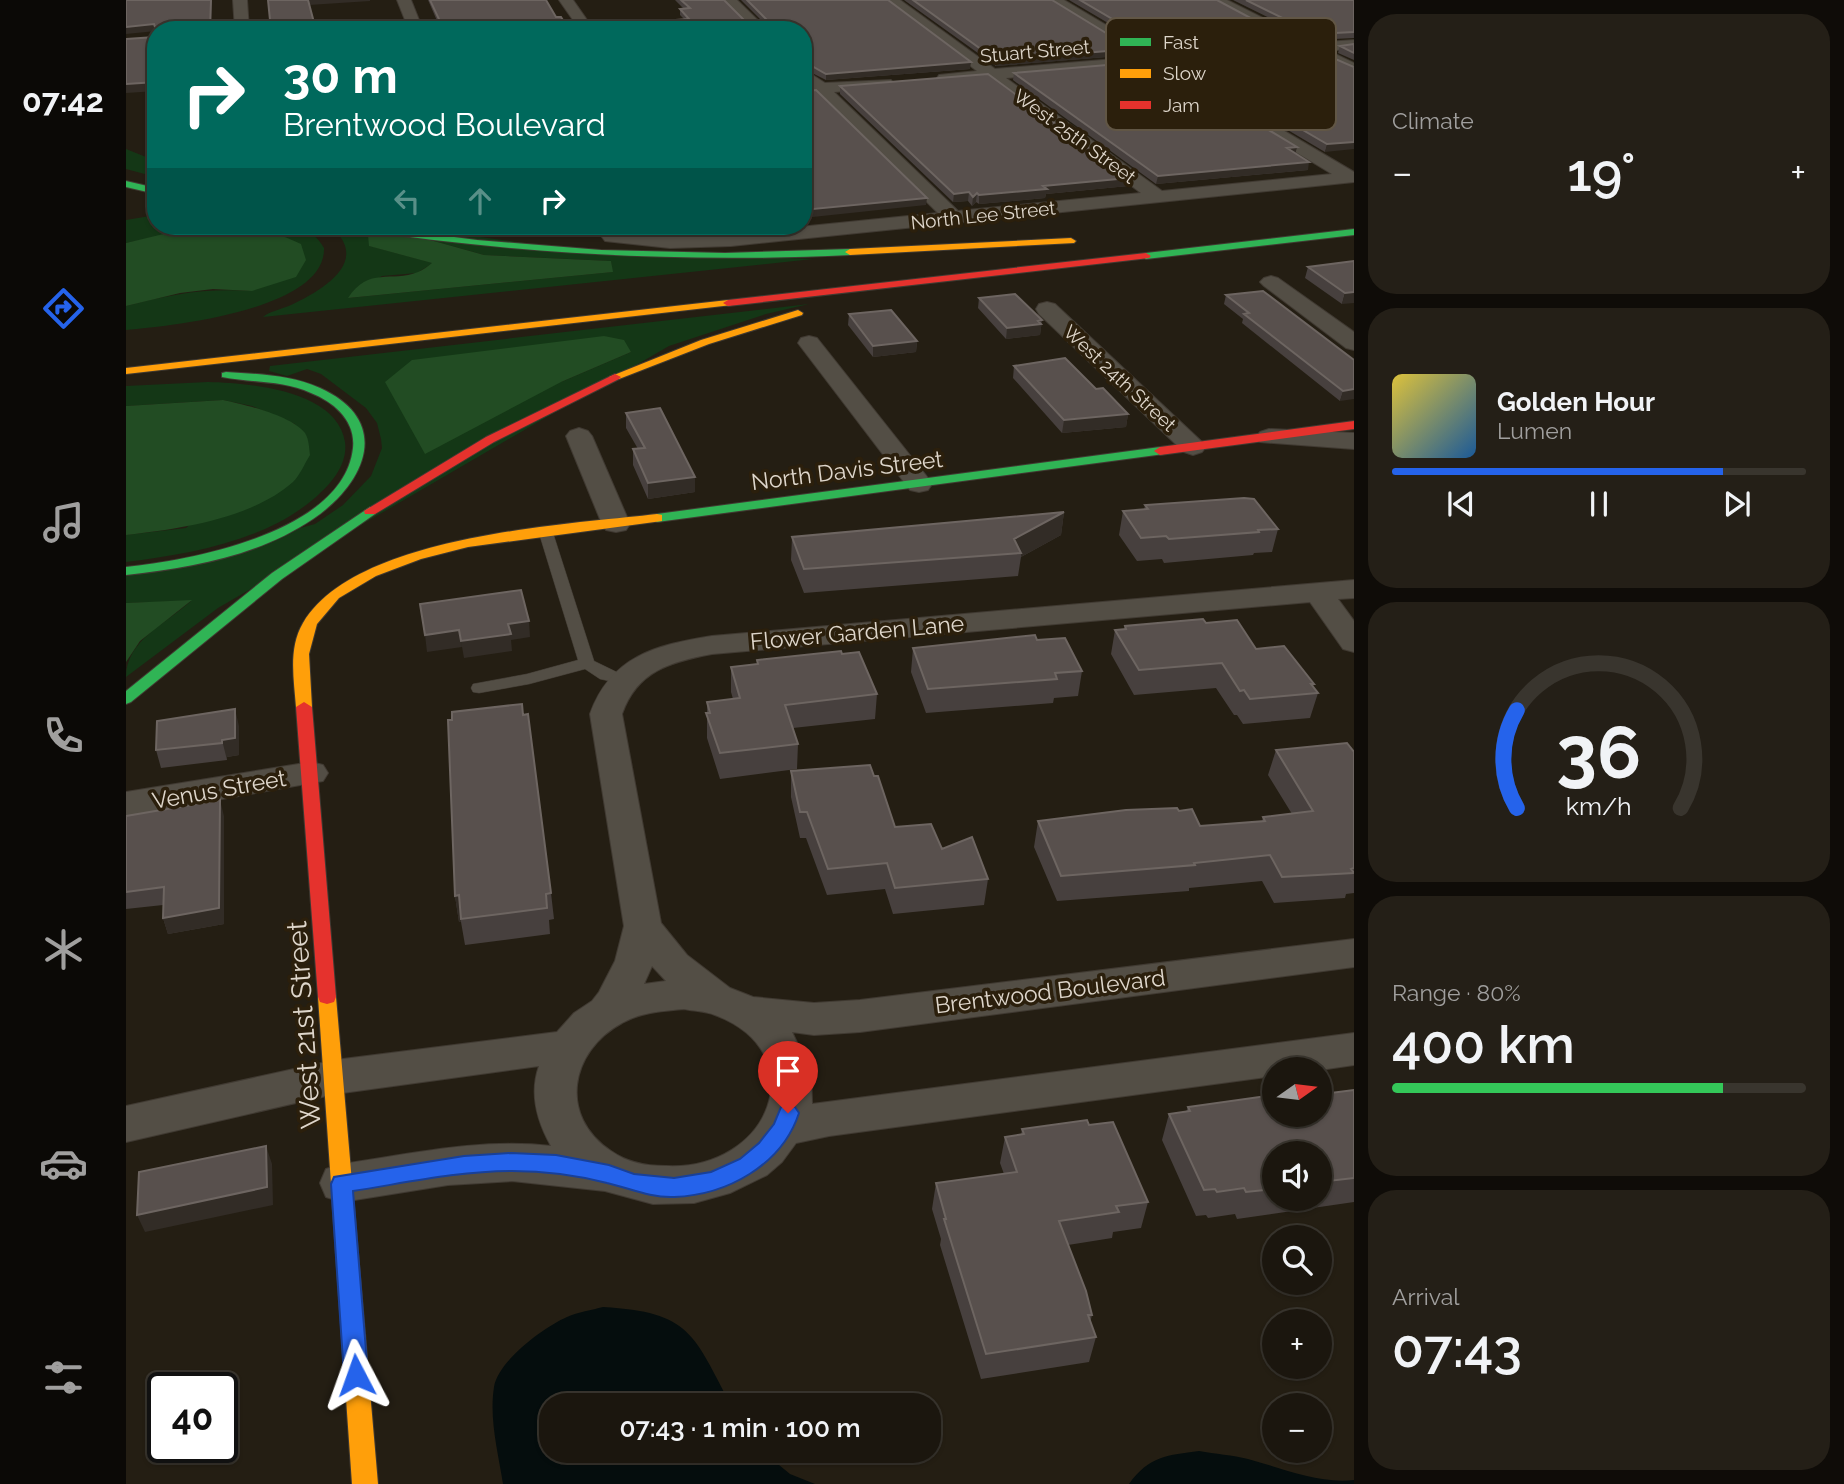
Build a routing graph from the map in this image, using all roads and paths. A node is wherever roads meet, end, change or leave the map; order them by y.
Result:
1 (240, 0) edge
2 (404, 0) edge
3 (566, 0) edge
4 (729, 0) edge
5 (891, 0) edge
6 (1054, 0) edge
7 (1216, 0) edge
8 (1252, 18) edge
9 (242, 21) edge
10 (412, 21) edge
11 (581, 21) edge
12 (751, 21) edge
13 (1106, 31) edge
14 (1354, 44) edge
15 (1336, 46) edge
16 (1336, 60) edge
17 (1106, 65) edge
18 (1354, 69) edge
19 (991, 74) junction
20 (927, 79) edge
21 (901, 82) edge
22 (812, 89) edge
23 (1272, 130) edge
24 (1352, 177) edge
25 (126, 184) edge
26 (147, 189) edge
27 (1157, 197) junction
28 (955, 219) junction
29 (812, 228) edge
30 (1354, 232) edge
31 (411, 235) edge
32 (714, 235) edge
33 (612, 237) dead end
34 (1052, 265) junction
35 (831, 269) dead end
36 (1271, 282) dead end
37 (1047, 309) dead end
38 (809, 343) dead end
39 (1354, 343) edge
40 (126, 372) edge
41 (1354, 425) edge
42 (579, 436) dead end
43 (1268, 437) junction
44 (1354, 441) edge
45 (1193, 447) junction
46 (919, 484) junction
47 (615, 524) junction
48 (546, 533) junction
49 (126, 571) edge
50 (352, 583) joint
51 (1354, 589) edge
52 (1318, 592) junction
53 (1354, 643) edge
54 (587, 663) junction
55 (623, 679) junction
56 (479, 688) dead end
57 (126, 697) edge
58 (312, 773) junction
59 (126, 804) edge
60 (643, 926) junction
61 (1354, 953) edge
62 (731, 1005) junction
63 (606, 1013) junction
64 (570, 1046) junction
65 (1354, 1049) edge
66 (335, 1077) junction
67 (126, 1124) edge
68 (783, 1128) junction
69 (609, 1174) junction
70 (342, 1184) junction
71 (365, 1484) edge

1 - 9 street
2 - 10 street
3 - 11 street
4 - 12 street
5 - 19 street, West 25th Street
6 - 13 street
7 - 8 street
14 - 15 street, Stuart Street
16 - 18 street
17 - 19 street, Stuart Street
19 - 20 street, Stuart Street
19 - 27 street, West 25th Street
21 - 22 street
22 - 28 street
23 - 24 street
24 - 27 street, North Lee Street
25 - 26 main road
27 - 28 street, North Lee Street
28 - 29 street, North Lee Street
30 - 34 main road
31 - 35 main road
32 - 33 street, North Lee Street
34 - 40 main road
34 - 57 main road
36 - 39 street
37 - 45 street, West 24th Street
38 - 46 street
40 - 49 main road
41 - 43 main road, North Davis Street
42 - 47 street
43 - 44 street
43 - 45 main road, North Davis Street
45 - 46 main road, North Davis Street
46 - 47 main road, North Davis Street
47 - 48 main road, North Davis Street
48 - 50 main road, North Davis Street
48 - 54 lane
50 - 58 main road, West 21st Street
51 - 52 street, Flower Garden Lane
52 - 53 street
52 - 55 street, Flower Garden Lane
54 - 55 lane
54 - 56 lane
55 - 60 street
58 - 59 street, Venus Street
58 - 66 main road, West 21st Street
60 - 62 street
60 - 63 street
61 - 62 street, Brentwood Boulevard
62 - 63 street
62 - 68 street
63 - 64 street
64 - 66 street
64 - 69 street
65 - 68 street
66 - 67 street
66 - 70 main road, West 21st Street
68 - 69 street
69 - 70 street
70 - 71 main road, West 21st Street

